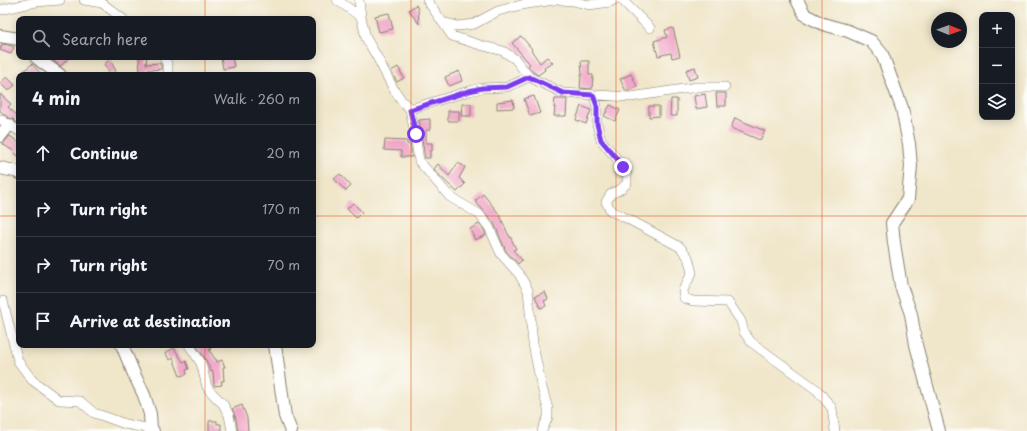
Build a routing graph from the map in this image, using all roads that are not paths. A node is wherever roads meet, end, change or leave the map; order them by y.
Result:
1 (60, 0) edge
2 (84, 0) edge
3 (337, 0) edge
4 (359, 0) edge
5 (427, 0) edge
6 (554, 0) edge
7 (561, 0) edge
8 (614, 0) edge
9 (622, 0) edge
10 (797, 0) edge
11 (0, 10) edge
12 (119, 16) edge
13 (361, 17) junction
14 (442, 22) junction
15 (650, 28) dead end
16 (0, 36) edge
17 (16, 39) edge
18 (40, 60) edge
19 (165, 60) edge
20 (56, 72) edge
21 (168, 72) edge
22 (529, 77) junction
23 (724, 87) dead end
24 (593, 95) junction
25 (410, 110) junction
26 (9, 125) edge
27 (0, 136) edge
28 (0, 168) edge
29 (16, 172) edge
30 (3, 301) dead end
31 (123, 348) edge
32 (191, 348) edge
33 (275, 348) edge
34 (152, 430) edge
35 (232, 431) edge
36 (291, 431) edge
37 (542, 431) edge
38 (835, 431) edge
39 (939, 431) edge

1 - 11 street
2 - 12 street
3 - 13 street
4 - 13 street
5 - 14 street
6 - 14 street
7 - 8 street
9 - 15 street
10 - 39 street
13 - 25 street
14 - 22 street
16 - 17 street
18 - 20 street
19 - 21 street
22 - 24 street
22 - 25 street
23 - 24 street
24 - 38 street
25 - 37 street
26 - 27 street
28 - 29 street
30 - 34 street
31 - 34 street
32 - 35 street
33 - 36 street

